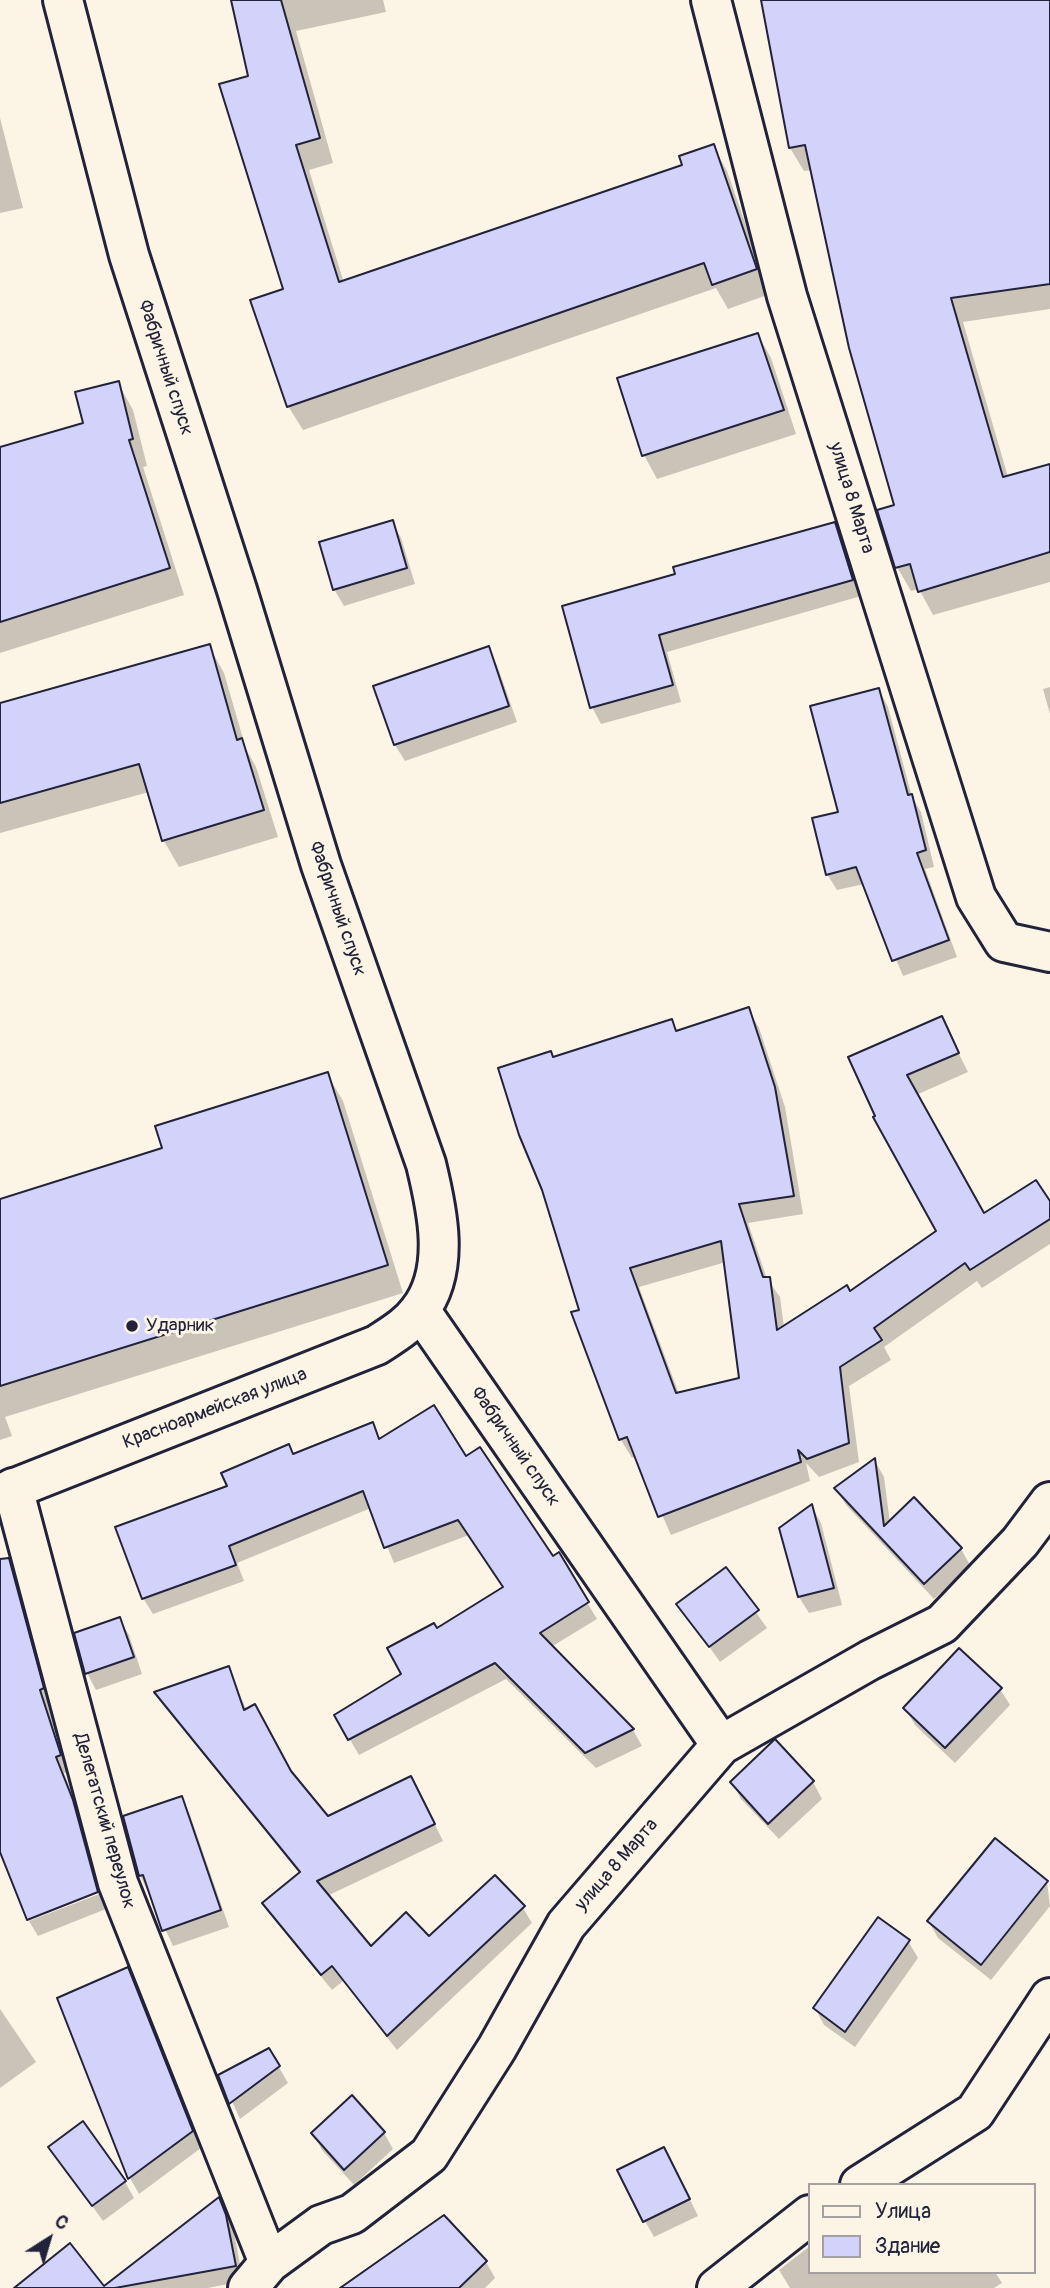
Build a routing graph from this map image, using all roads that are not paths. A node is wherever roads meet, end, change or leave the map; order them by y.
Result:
1 (63, 0) edge
2 (711, 0) edge
3 (1050, 952) edge
4 (421, 1310) junction
5 (7, 1491) edge
6 (1050, 1502) edge
7 (721, 1745) junction
8 (1050, 1998) edge
9 (863, 2183) edge
10 (808, 2218) edge
11 (259, 2275) edge
12 (717, 2288) edge

1 - 4 street, Фабричный спуск
2 - 3 street, улица 8 Марта
4 - 5 street, Красноармейская улица
4 - 7 street, Фабричный спуск
5 - 11 street, Делегатский переулок
6 - 7 street, улица 8 Марта
7 - 11 street, улица 8 Марта
8 - 9 street
10 - 12 street

